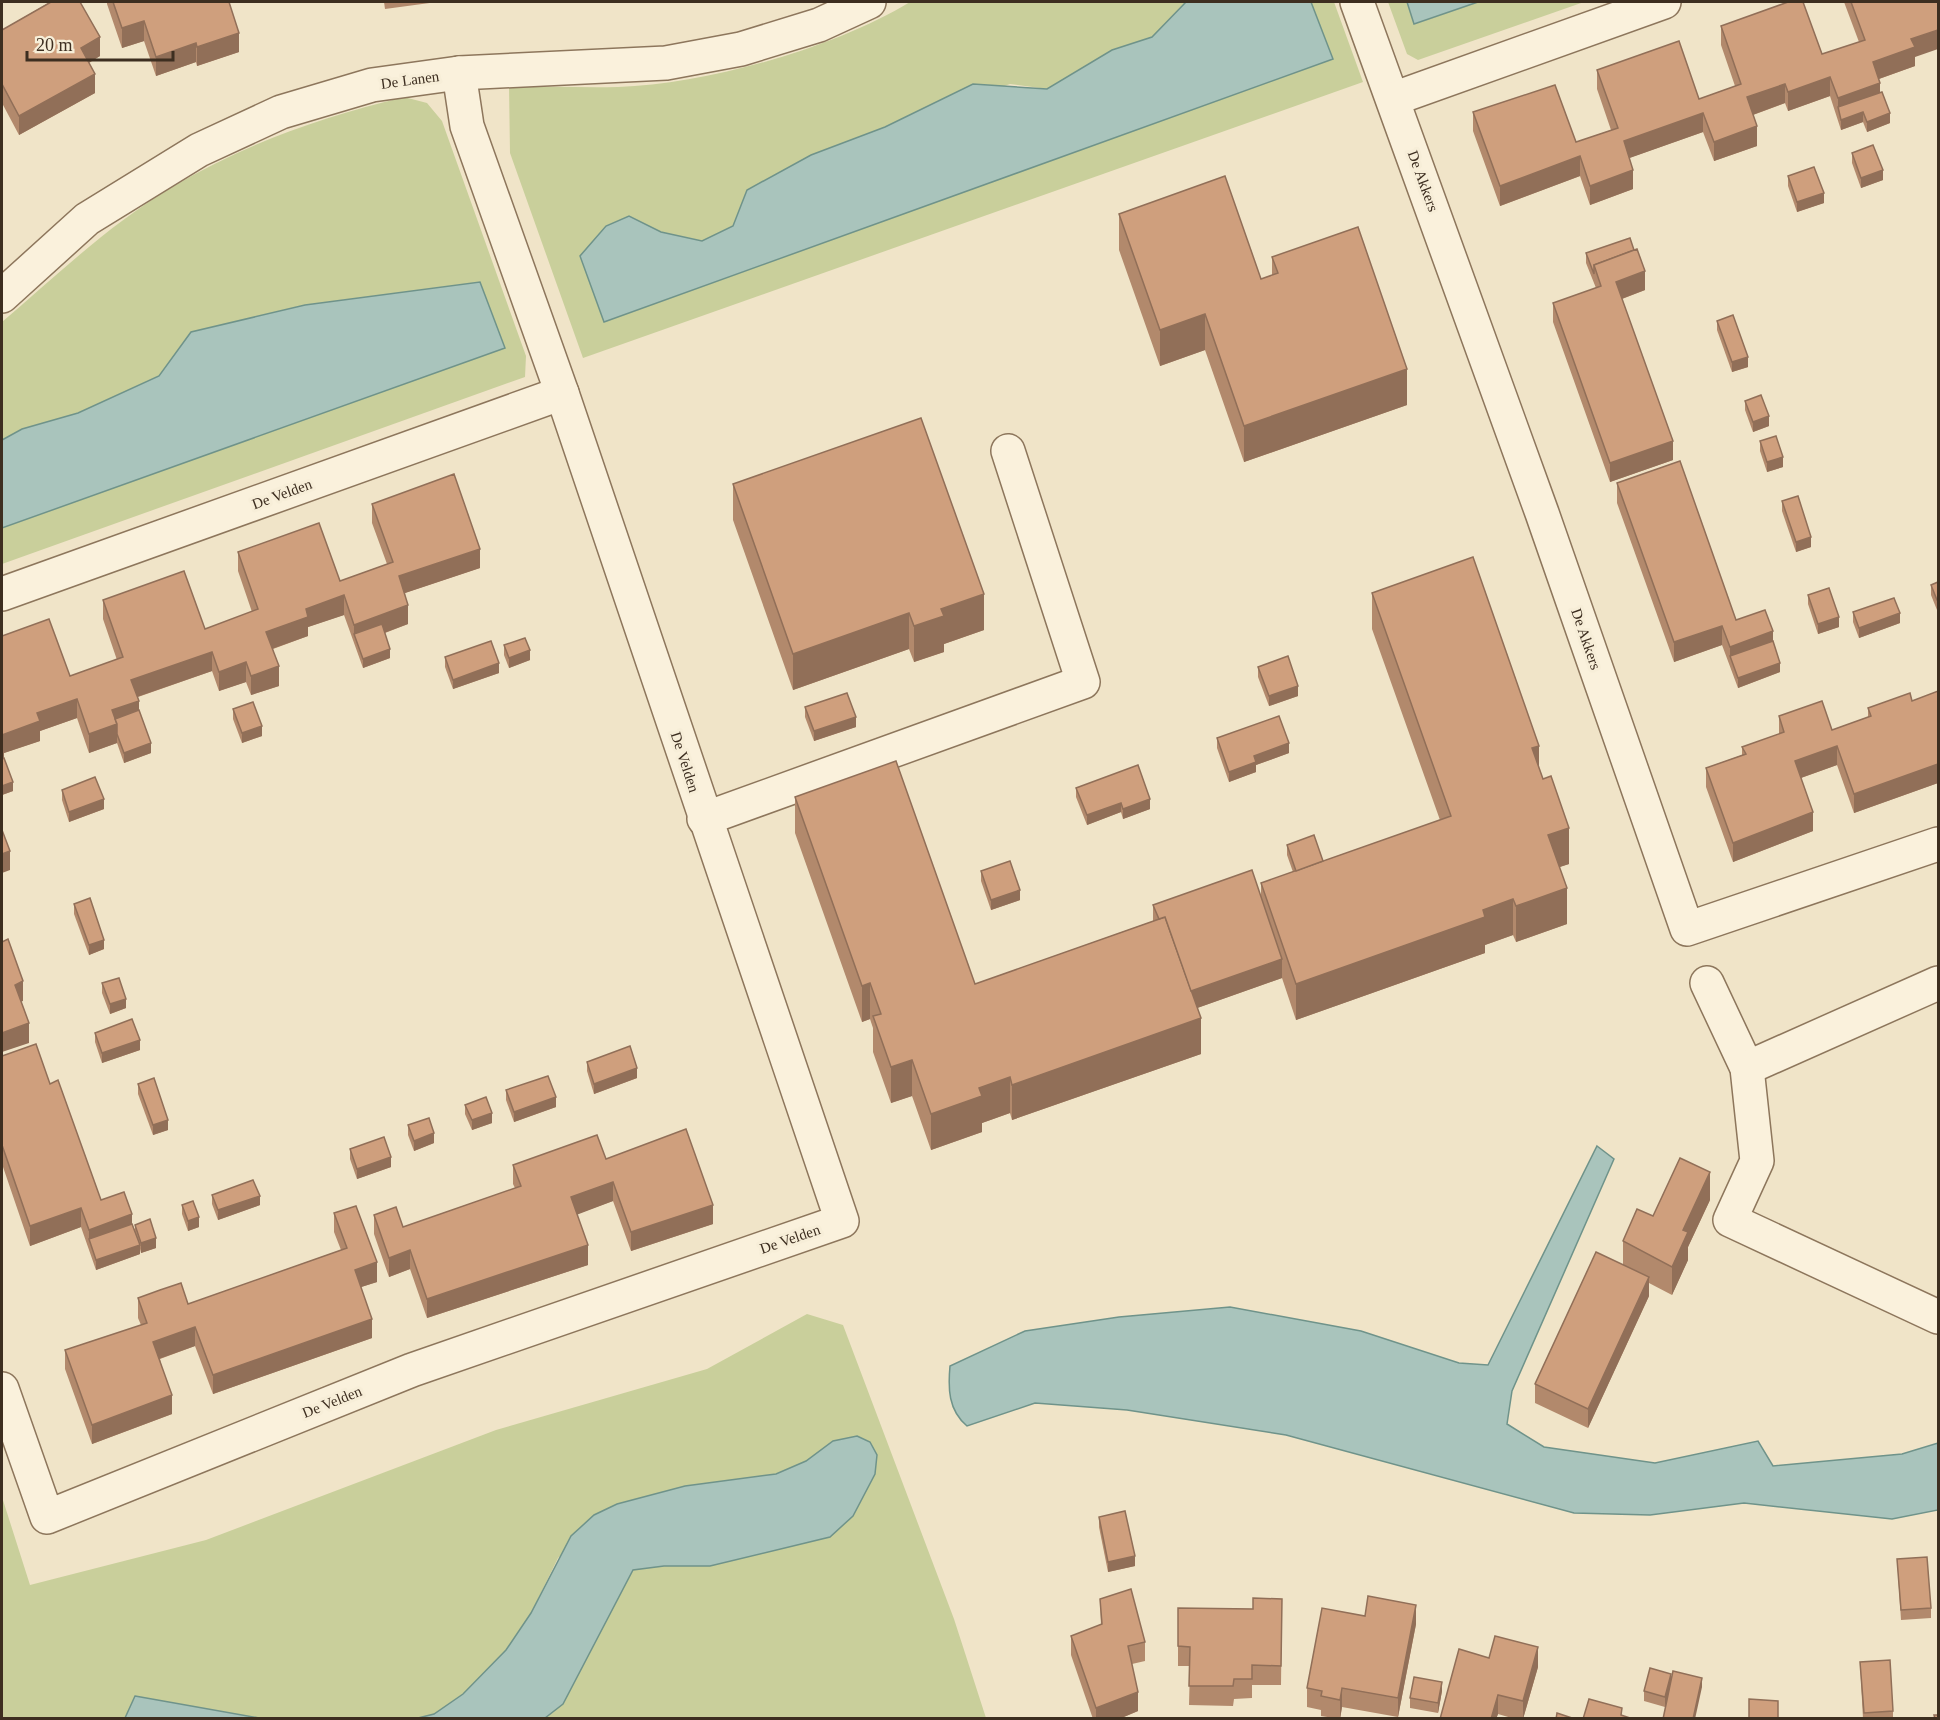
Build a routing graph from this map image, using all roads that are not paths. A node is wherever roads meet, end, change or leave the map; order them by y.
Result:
1 (868, 2) edge
2 (1357, 2) edge
3 (1664, 2) edge
4 (459, 73) junction
5 (1393, 99) junction
6 (2, 296) edge
7 (562, 393) junction
8 (1008, 451) dead end
9 (2, 594) edge
10 (704, 819) junction
11 (1938, 844) edge
12 (1707, 983) dead end
13 (1938, 983) edge
14 (1747, 1068) junction
15 (1938, 1317) edge
16 (2, 1389) edge

1 - 4 street, De Lanen
2 - 5 street, De Akkers
3 - 5 street
4 - 6 street, De Lanen
4 - 7 street, De Velden
5 - 11 street, De Akkers
7 - 9 street, De Velden
7 - 10 street, De Velden
8 - 10 street
10 - 16 street, De Velden
12 - 14 street
13 - 14 street
14 - 15 street

